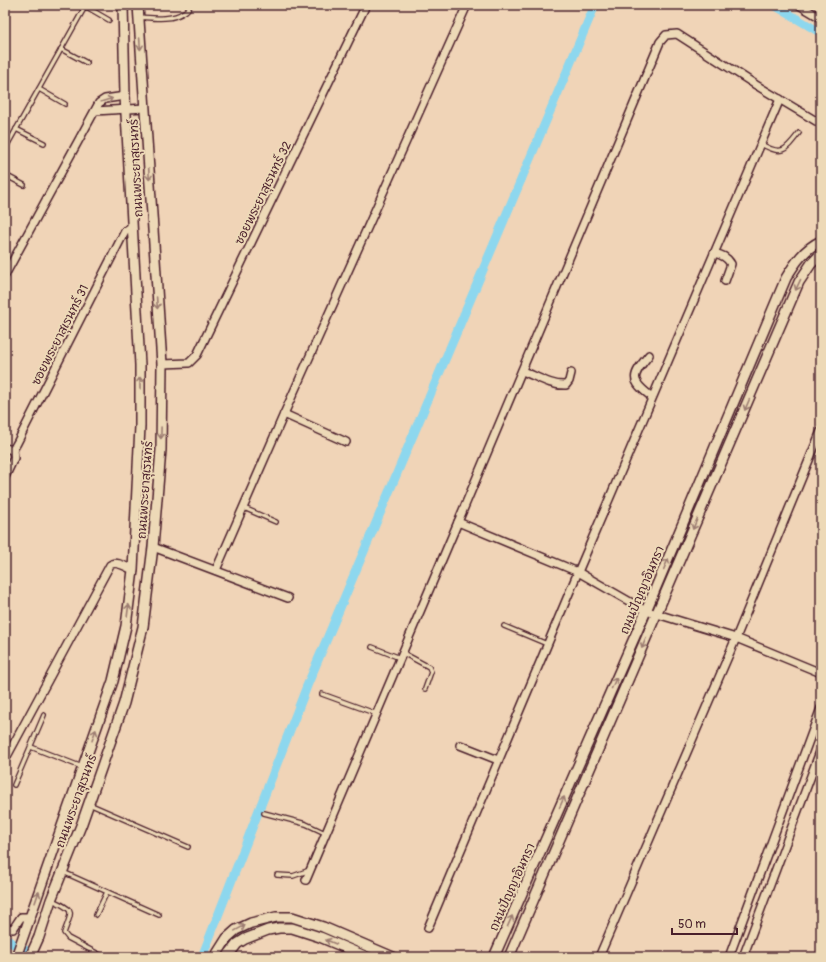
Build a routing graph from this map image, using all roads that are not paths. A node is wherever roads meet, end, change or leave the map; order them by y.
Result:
1 (123, 5) edge
2 (138, 5) edge
3 (191, 5) edge
4 (366, 5) edge
5 (467, 5) edge
6 (799, 5) edge
7 (86, 6) edge
8 (810, 8) edge
9 (138, 17) junction
10 (821, 18) edge
11 (109, 20) dead end
12 (61, 49) junction
13 (87, 63) dead end
14 (39, 89) junction
15 (125, 96) junction
16 (780, 100) junction
17 (65, 104) dead end
18 (126, 108) junction
19 (145, 108) junction
20 (95, 111) junction
21 (821, 124) edge
22 (16, 129) junction
23 (799, 132) dead end
24 (44, 143) dead end
25 (761, 144) junction
26 (5, 149) edge
27 (5, 175) edge
28 (24, 185) dead end
29 (132, 226) junction
30 (821, 241) edge
31 (714, 253) junction
32 (821, 254) edge
33 (5, 275) edge
34 (726, 280) dead end
35 (649, 355) dead end
36 (162, 364) junction
37 (522, 371) junction
38 (571, 373) dead end
39 (652, 397) junction
40 (284, 414) junction
41 (821, 431) edge
42 (346, 442) dead end
43 (5, 448) edge
44 (13, 450) junction
45 (813, 451) junction
46 (821, 454) edge
47 (5, 477) edge
48 (244, 508) junction
49 (276, 522) dead end
50 (458, 522) junction
51 (153, 547) junction
52 (133, 570) junction
53 (216, 570) junction
54 (578, 572) junction
55 (288, 598) dead end
56 (646, 611) junction
57 (657, 614) junction
58 (504, 626) dead end
59 (736, 638) junction
60 (547, 644) junction
61 (372, 647) dead end
62 (402, 656) junction
63 (821, 674) edge
64 (425, 689) dead end
65 (322, 694) dead end
66 (821, 708) edge
67 (377, 714) junction
68 (44, 715) dead end
69 (460, 745) dead end
70 (30, 747) junction
71 (821, 749) edge
72 (5, 760) edge
73 (498, 760) junction
74 (83, 767) junction
75 (14, 784) dead end
76 (88, 804) junction
77 (264, 813) dead end
78 (326, 833) junction
79 (188, 847) dead end
80 (311, 869) junction
81 (62, 872) junction
82 (277, 875) dead end
83 (306, 880) dead end
84 (107, 892) junction
85 (51, 900) junction
86 (96, 915) dead end
87 (159, 915) dead end
88 (30, 917) junction
89 (5, 928) edge
90 (428, 928) dead end
91 (16, 957) edge
92 (30, 957) edge
93 (104, 957) edge
94 (215, 957) edge
95 (227, 957) edge
96 (367, 957) edge
97 (393, 957) edge
98 (494, 957) edge
99 (509, 957) edge
100 (599, 957) edge
101 (729, 957) edge
102 (743, 957) edge

1 - 15 street, ถนนพระยาสุเรนทร์
2 - 9 street, ถนนพระยาสุเรนทร์
3 - 9 lane
4 - 36 street, ซอยพระยาสุเรนทร์ 32
5 - 40 street
6 - 8 street
7 - 11 lane
7 - 12 lane
8 - 10 street
9 -> 19 street, ถนนพระยาสุเรนทร์
12 - 13 lane
12 - 14 lane
14 - 17 lane
14 - 22 lane
15 - 18 street, ถนนพระยาสุเรนทร์
20 -> 15 street
16 - 21 street
16 - 25 street
16 - 37 street
18 - 19 street
18 - 20 street
18 - 29 street, ถนนพระยาสุเรนทร์
19 -> 36 street, ถนนพระยาสุเรนทร์
20 - 33 street
22 - 24 lane
22 - 26 lane
23 - 25 lane
25 - 31 street
27 - 28 lane
29 - 44 street, ซอยพระยาสุเรนทร์ 31
52 -> 29 street, ถนนพระยาสุเรนทร์
56 -> 30 street, ถนนปัญญาอินทรา
31 - 34 street
31 - 39 street
32 -> 57 street, ถนนปัญญาอินทรา
35 - 39 street
36 -> 51 street, ถนนพระยาสุเรนทร์
37 - 38 street
37 - 50 street
39 - 54 street
40 - 42 street
40 - 48 street
41 - 45 street
43 - 44 street
44 - 47 street, ซอยพระยาสุเรนทร์ 31
45 - 46 street
45 - 59 street
48 - 49 lane
48 - 53 street
50 - 54 street
50 - 62 street
51 - 53 street
51 - 76 street, ถนนพระยาสุเรนทร์
52 - 72 street
74 -> 52 street, ถนนพระยาสุเรนทร์
53 - 55 street
54 - 56 street
54 - 60 street
56 - 57 street
98 -> 56 street, ถนนปัญญาอินทรา
57 - 59 street
57 -> 99 street, ถนนปัญญาอินทรา
58 - 60 lane
59 - 63 street
59 - 100 street
60 - 73 street
61 - 62 lane
62 - 64 lane
62 - 67 street
65 - 67 lane
66 - 101 street
67 - 78 street
68 - 70 lane
69 - 73 street
70 - 74 lane
70 - 75 lane
71 - 102 street
73 - 90 street
88 -> 74 street, ถนนพระยาสุเรนทร์
76 - 79 lane
76 - 81 street, ถนนพระยาสุเรนทร์
77 - 78 lane
78 - 80 street
80 - 82 lane
80 - 83 street
81 - 84 lane
81 - 85 street, ถนนพระยาสุเรนทร์
84 - 86 lane
84 - 87 lane
85 - 92 street, ถนนพระยาสุเรนทร์
85 - 93 lane
88 - 89 street
88 - 91 street, ถนนพระยาสุเรนทร์
94 -> 97 street
96 -> 95 street

